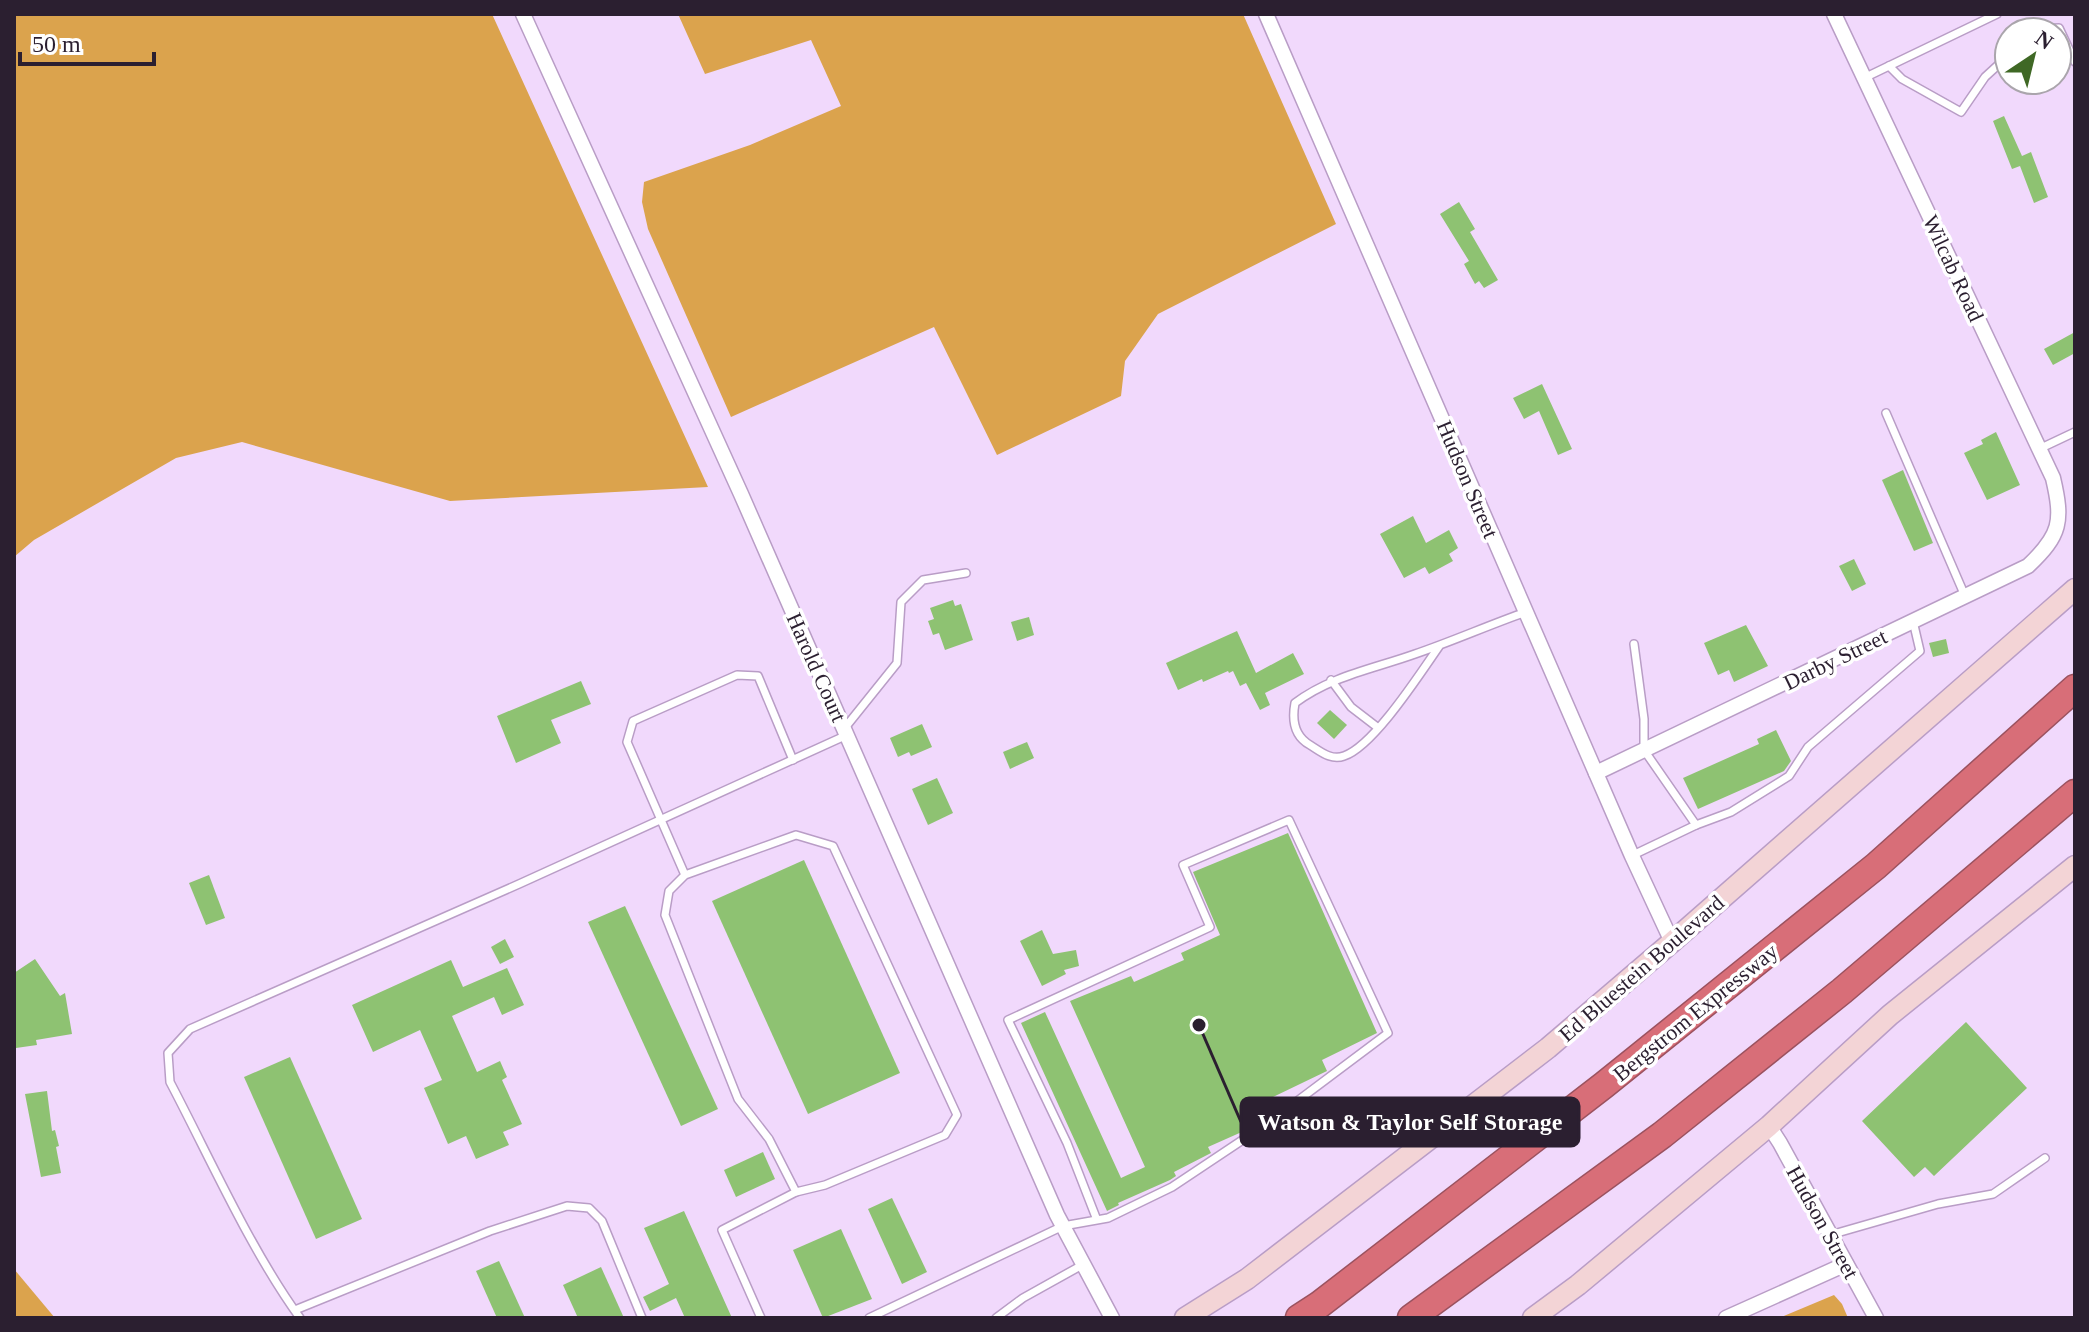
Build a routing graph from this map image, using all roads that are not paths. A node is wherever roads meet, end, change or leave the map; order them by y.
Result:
1 (523, 14) edge
2 (1266, 14) edge
3 (1834, 14) edge
4 (1997, 14) edge
5 (1889, 66) junction
6 (1993, 70) edge
7 (1864, 78) junction
8 (1886, 413) dead end
9 (2075, 432) edge
10 (2039, 449) junction
11 (2059, 526) joint
12 (966, 573) dead end
13 (2075, 589) edge
14 (1965, 596) junction
15 (1526, 612) junction
16 (1913, 621) junction
17 (1634, 644) dead end
18 (1440, 645) junction
19 (1331, 680) junction
20 (2075, 688) edge
21 (1377, 727) junction
22 (845, 732) junction
23 (1644, 750) junction
24 (793, 760) junction
25 (1596, 773) junction
26 (2075, 793) edge
27 (660, 820) junction
28 (1696, 825) junction
29 (1632, 856) junction
30 (2075, 866) edge
31 (685, 875) junction
32 (1672, 942) junction
33 (1769, 1126) junction
34 (2045, 1158) dead end
35 (796, 1192) junction
36 (1097, 1220) junction
37 (1063, 1226) junction
38 (1830, 1235) junction
39 (1084, 1264) junction
40 (1846, 1264) junction
41 (295, 1310) junction
42 (300, 1318) edge
43 (642, 1318) edge
44 (761, 1318) edge
45 (869, 1318) edge
46 (996, 1318) edge
47 (1112, 1318) edge
48 (1185, 1318) edge
49 (1299, 1318) edge
50 (1411, 1318) edge
51 (1533, 1318) edge
52 (1726, 1318) edge
53 (1876, 1318) edge

1 - 22 street, Harold Court
2 - 15 street, Hudson Street
3 - 7 street, Wilcab Road
4 - 5 lane
5 - 6 lane
5 - 7 lane
7 - 10 street, Wilcab Road
8 - 14 lane
9 - 10 lane
10 - 11 street, Wilcab Road
11 - 14 street, Darby Street
12 - 22 lane
13 - 32 main road, Ed Bluestein Boulevard
14 - 16 street, Darby Street
15 - 18 lane
15 - 25 street, Hudson Street
16 - 23 street, Darby Street
16 - 28 lane
17 - 23 lane
18 - 19 lane
18 - 21 lane
19 - 21 lane
19 - 21 lane
20 - 49 highway, Bergstrom Expressway
22 - 24 lane
22 - 37 street, Harold Court
23 - 25 street, Darby Street
23 - 28 lane
24 - 27 lane
24 - 27 lane
25 - 29 street, Hudson Street
26 - 50 highway
27 - 31 lane
27 - 41 lane
28 - 29 lane
29 - 32 street, Hudson Street
30 - 33 main road
31 - 35 lane
31 - 35 lane
32 - 48 main road, Ed Bluestein Boulevard
33 - 38 street, Hudson Street
33 - 51 main road
34 - 38 lane
35 - 44 lane
36 - 36 lane
36 - 37 lane
37 - 39 street, Harold Court
37 - 45 lane
38 - 40 street, Hudson Street
39 - 46 lane
39 - 47 street, Harold Court
40 - 52 street
40 - 53 street, Hudson Street
41 - 42 lane
41 - 43 lane

